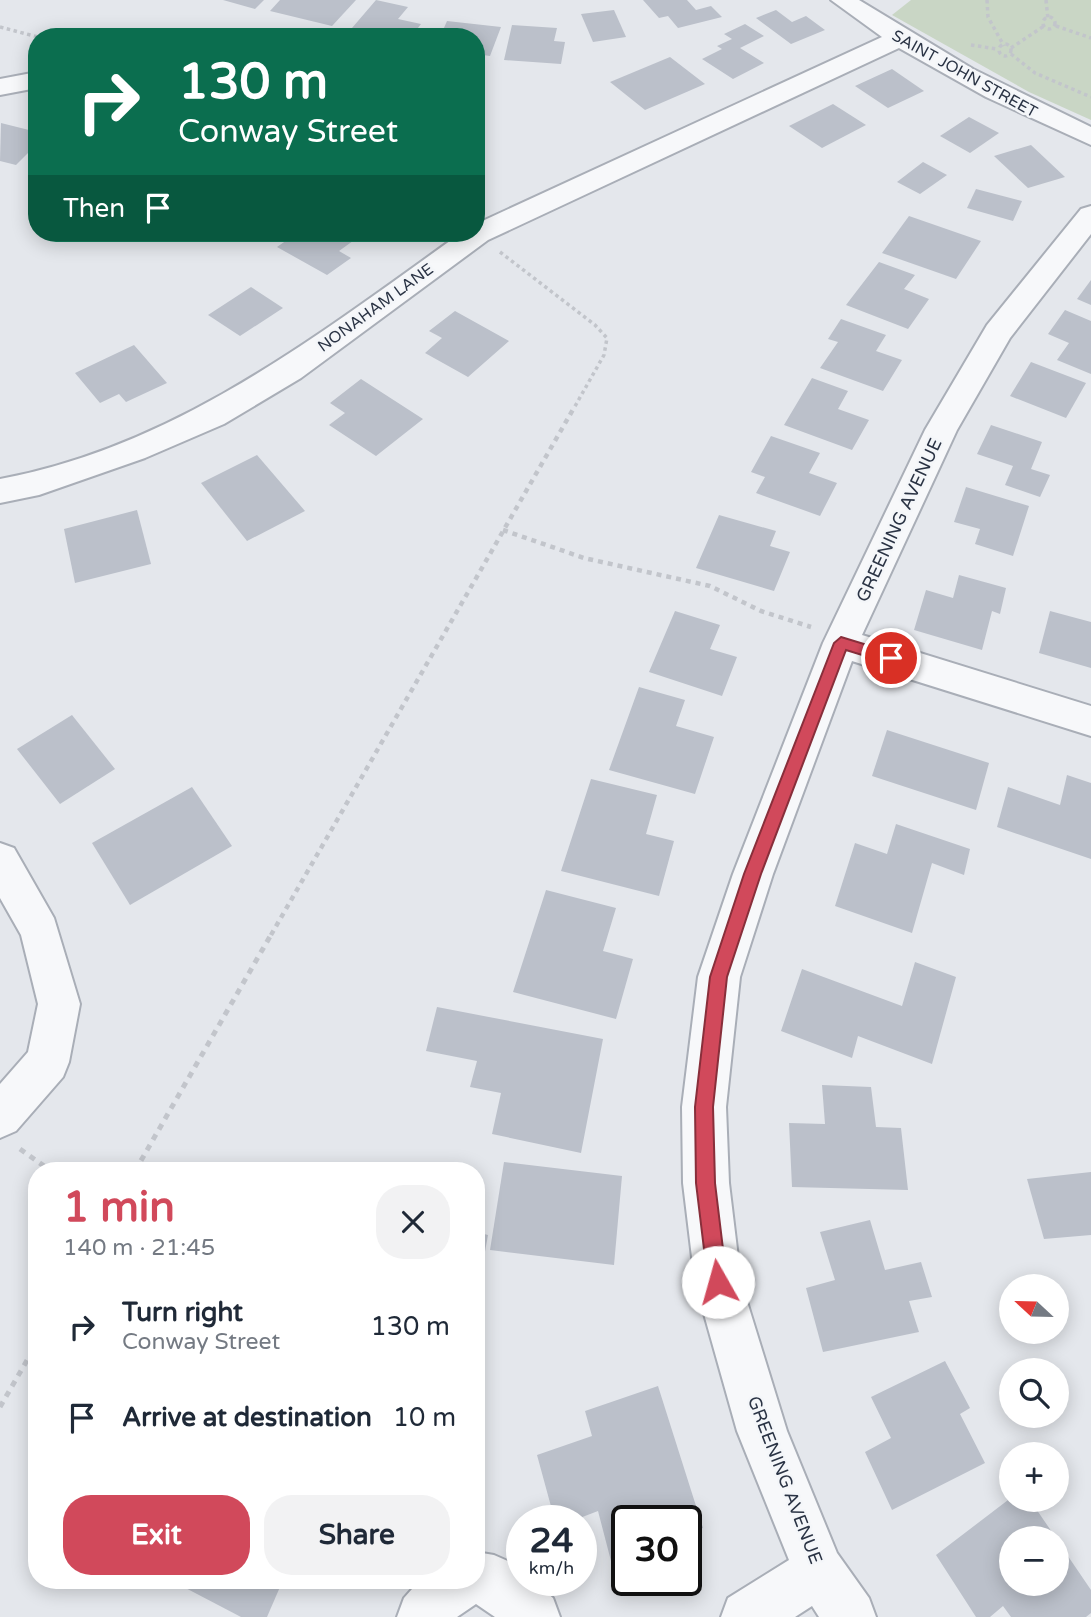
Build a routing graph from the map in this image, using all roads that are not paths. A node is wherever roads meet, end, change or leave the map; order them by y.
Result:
1 (843, 0) edge
2 (898, 39) junction
3 (28, 81) edge
4 (0, 86) edge
5 (1091, 137) edge
6 (1091, 215) edge
7 (485, 226) edge
8 (456, 242) edge
9 (0, 491) edge
10 (843, 640) junction
11 (1091, 721) edge
12 (0, 860) edge
13 (5, 1129) edge
14 (819, 1571) junction
15 (485, 1580) edge
16 (453, 1589) edge
17 (423, 1617) edge
18 (534, 1617) edge
19 (747, 1617) edge
20 (850, 1617) edge

1 - 2 street, SAINT JOHN STREET
2 - 5 street, SAINT JOHN STREET
2 - 7 street, NONAHAM LANE
3 - 4 street
6 - 10 street, GREENING AVENUE
8 - 9 street, NONAHAM LANE
10 - 11 street
10 - 14 street, GREENING AVENUE
12 - 13 street
14 - 19 street
14 - 20 street, GREENING AVENUE
15 - 18 street
16 - 17 street

